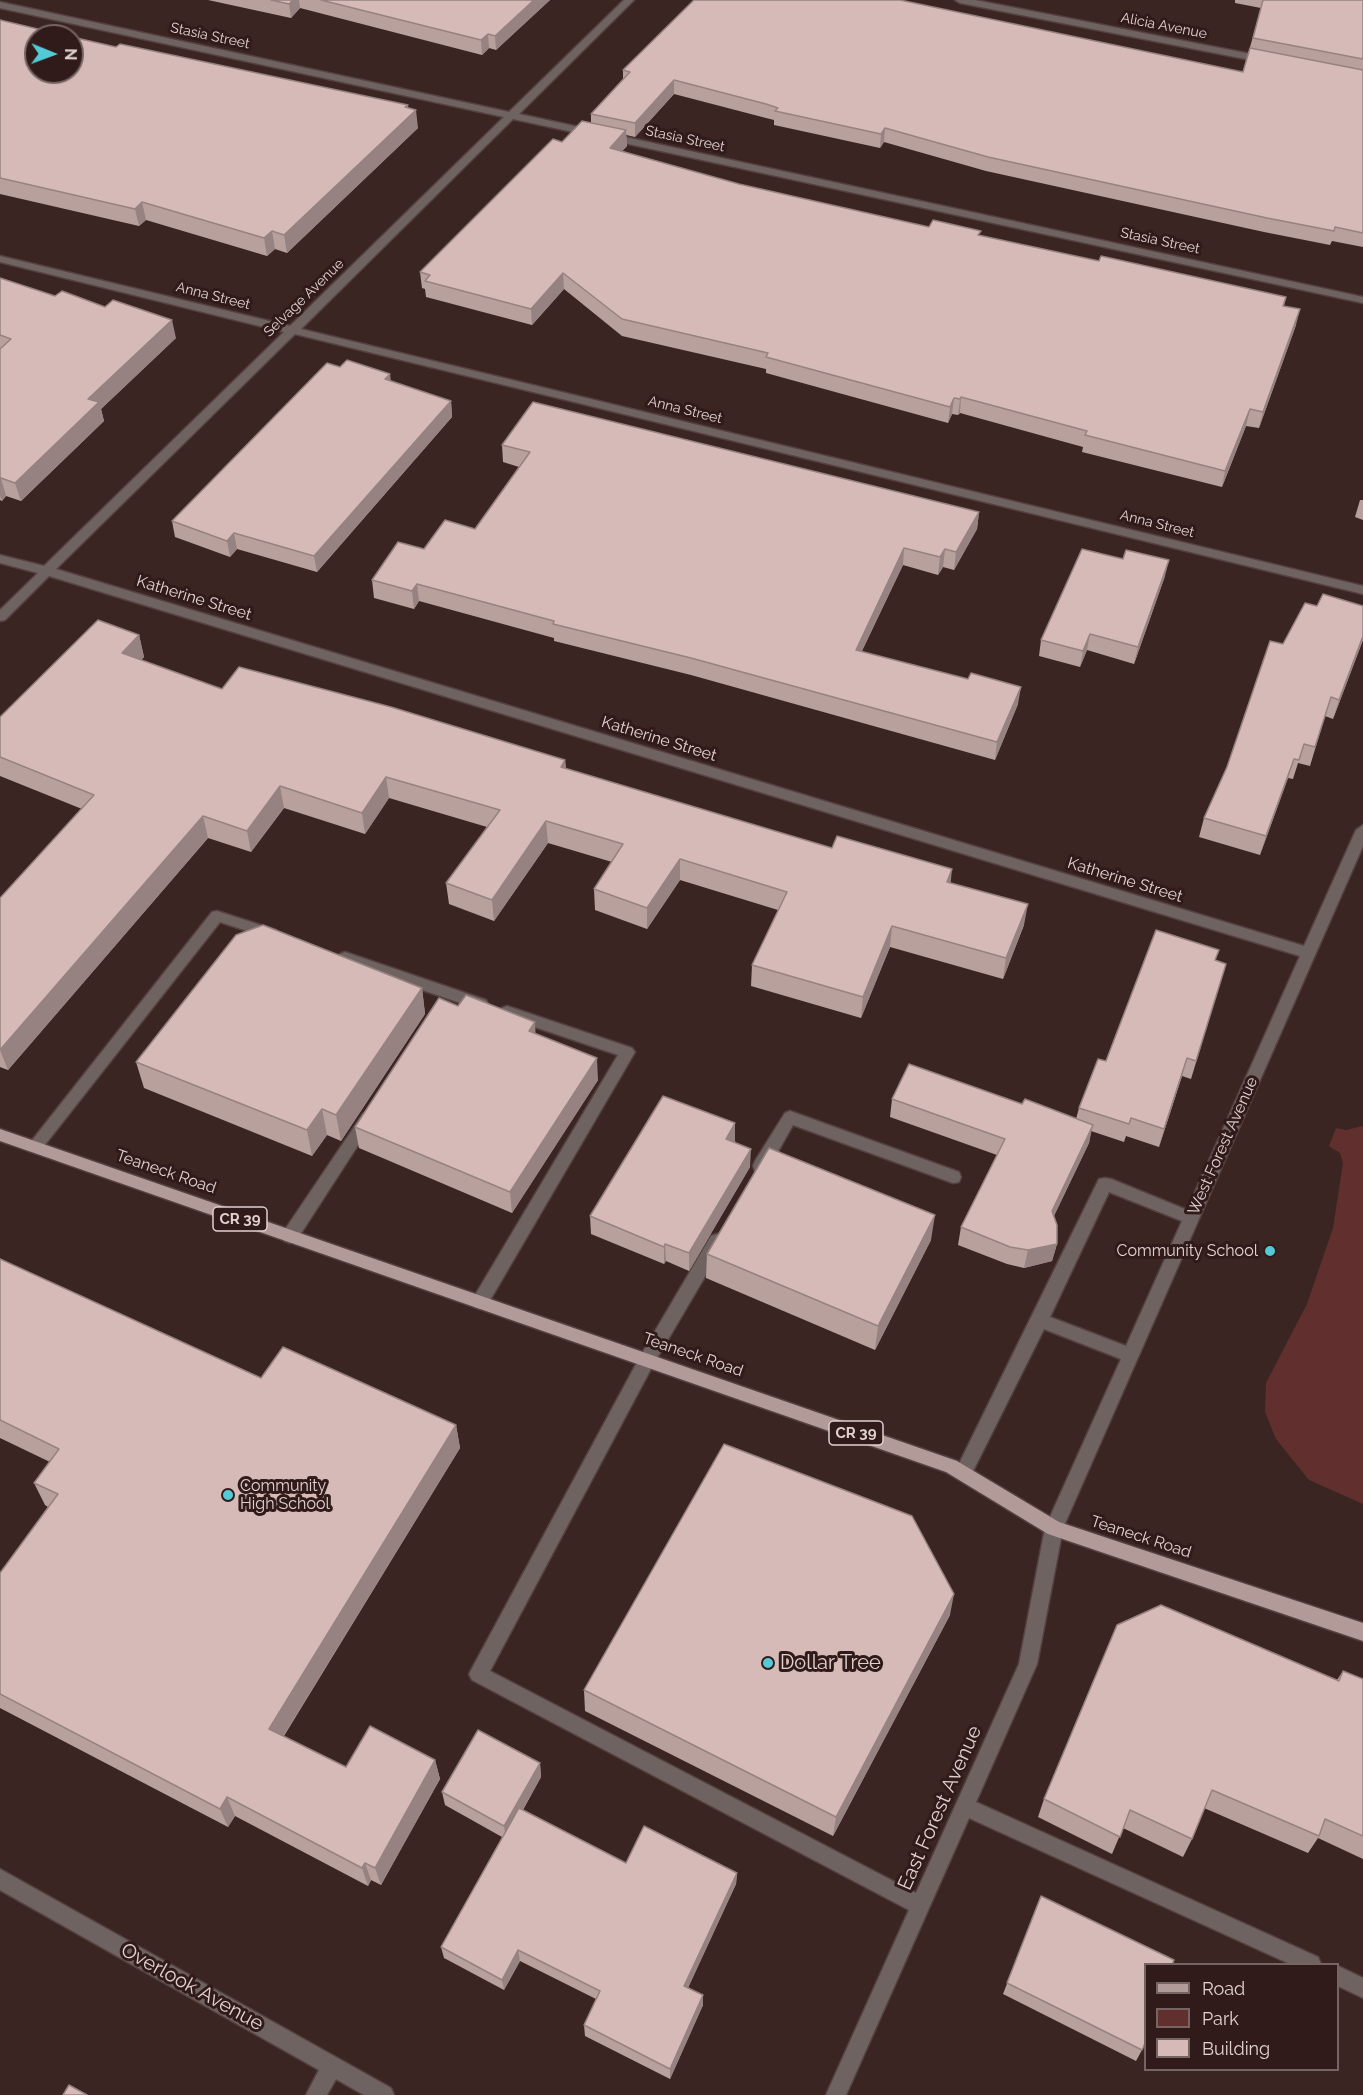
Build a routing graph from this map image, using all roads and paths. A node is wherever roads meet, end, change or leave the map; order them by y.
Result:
1 (629, 0) edge
2 (960, 0) edge
3 (0, 5) edge
4 (1282, 63) edge
5 (511, 116) junction
6 (0, 259) edge
7 (1363, 300) edge
8 (292, 330) junction
9 (0, 559) edge
10 (47, 571) junction
11 (1363, 590) edge
12 (0, 617) edge
13 (1363, 830) edge
14 (284, 938) edge
15 (328, 953) edge
16 (1309, 953) junction
17 (380, 1100) edge
18 (0, 1135) edge
19 (35, 1147) junction
20 (953, 1177) dead end
21 (754, 1178) edge
22 (1191, 1218) junction
23 (724, 1228) edge
24 (290, 1236) junction
25 (480, 1302) junction
26 (1040, 1320) junction
27 (1130, 1355) junction
28 (647, 1360) junction
29 (964, 1472) junction
30 (1054, 1528) junction
31 (1363, 1632) edge
32 (966, 1807) junction
33 (0, 1879) edge
34 (922, 1906) junction
35 (1307, 1963) edge
36 (1339, 1976) edge
37 (1363, 1988) edge
38 (332, 2066) junction
39 (315, 2095) edge
40 (384, 2095) edge
41 (836, 2095) edge

1 - 5 street, Selvage Avenue
2 - 4 street, Alicia Avenue
3 - 5 street, Stasia Street
5 - 7 street, Stasia Street
5 - 8 street, Selvage Avenue
6 - 8 street, Anna Street
8 - 10 street, Selvage Avenue
8 - 11 street, Anna Street
9 - 10 street, Katherine Street
10 - 12 street, Selvage Avenue
10 - 16 street, Katherine Street
13 - 16 street, West Forest Avenue
14 - 19 street
15 - 25 street
16 - 22 street, West Forest Avenue
17 - 24 street
18 - 19 main road, Teaneck Road / CR 39
19 - 24 main road, Teaneck Road / CR 39
20 - 21 street
22 - 26 street
22 - 27 street, West Forest Avenue
23 - 28 street
24 - 25 main road, Teaneck Road / CR 39
25 - 28 main road, Teaneck Road / CR 39
26 - 27 street
26 - 29 street
27 - 30 street, West Forest Avenue
28 - 29 main road, Teaneck Road / CR 39
28 - 34 street
29 - 30 main road, Teaneck Road / CR 39
30 - 31 main road, Teaneck Road / CR 39
30 - 32 street, East Forest Avenue
32 - 34 street, East Forest Avenue
32 - 35 street
33 - 38 street, Overlook Avenue
34 - 41 street, East Forest Avenue
36 - 37 street
38 - 39 street
38 - 40 street, Overlook Avenue

